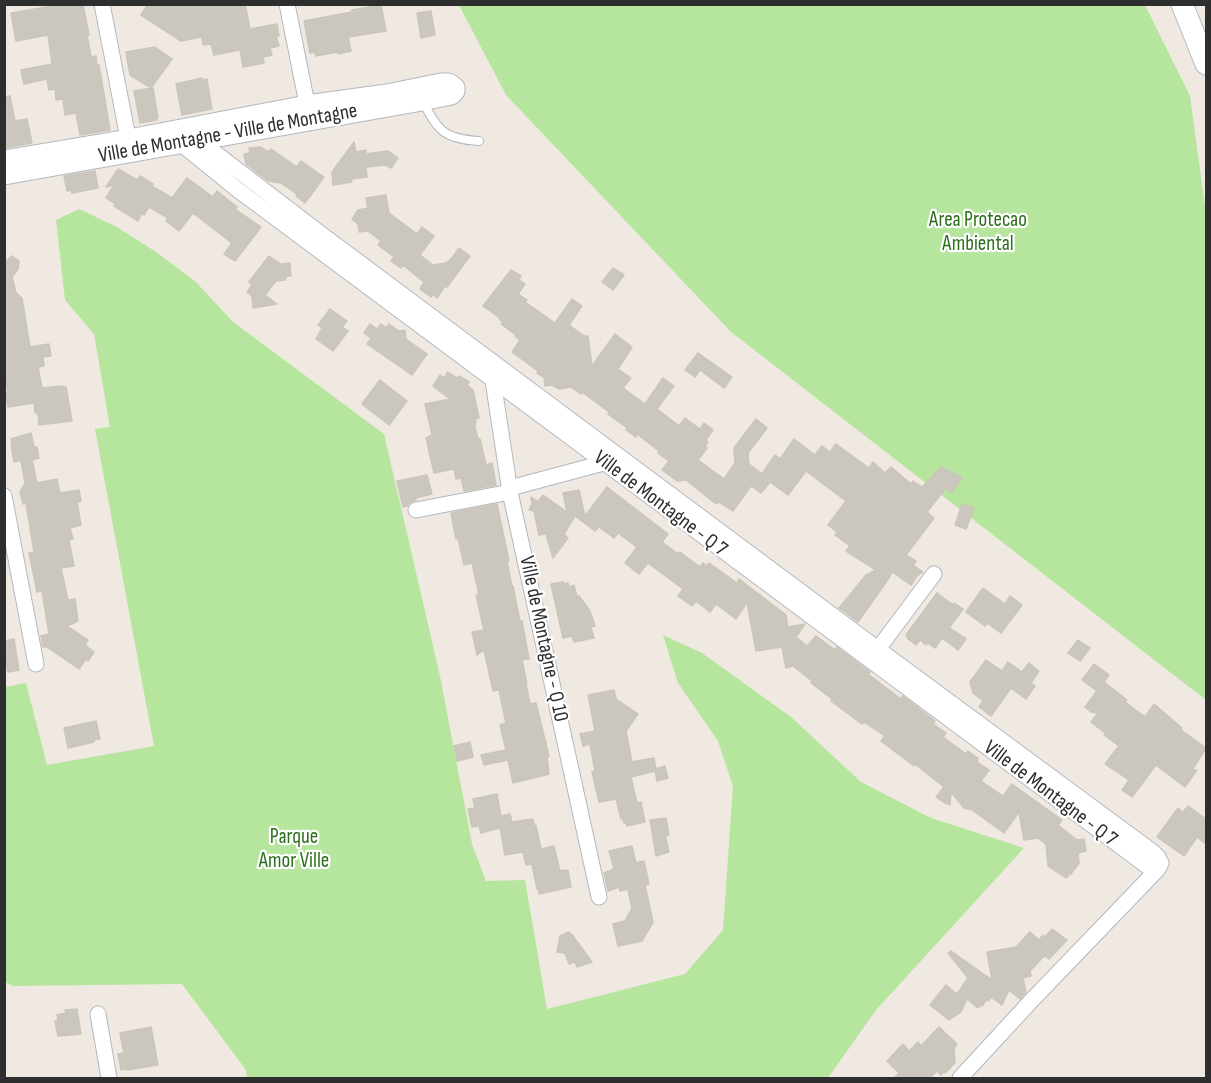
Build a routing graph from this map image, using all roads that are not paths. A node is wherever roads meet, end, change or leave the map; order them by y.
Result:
1 (102, 4) edge
2 (287, 4) edge
3 (1182, 4) edge
4 (1206, 64) edge
5 (446, 89) dead end
6 (420, 94) junction
7 (308, 113) junction
8 (183, 136) junction
9 (478, 141) dead end
10 (130, 146) junction
11 (4, 161) edge
12 (4, 174) edge
13 (492, 361) junction
14 (492, 380) junction
15 (621, 458) junction
16 (606, 463) junction
17 (510, 490) junction
18 (4, 496) edge
19 (416, 510) dead end
20 (934, 574) dead end
21 (859, 644) junction
22 (878, 650) junction
23 (36, 664) dead end
24 (1155, 872) junction
25 (599, 897) dead end
26 (98, 1014) dead end
27 (109, 1078) edge
28 (960, 1078) edge

1 - 10 street
2 - 7 street
3 - 4 street
5 - 6 street, Ville de Montagne - Ville de Montagne
6 - 7 street, Ville de Montagne - Ville de Montagne
6 - 9 lane
7 - 8 street, Ville de Montagne - Ville de Montagne
8 - 10 street, Ville de Montagne - Ville de Montagne
8 - 13 street, Ville de Montagne - Q 7
8 - 14 street, Ville de Montagne - Q 7
10 - 11 street, Ville de Montagne - Ville de Montagne
10 - 12 street, Ville de Montagne - Ville de Montagne
13 - 14 street, Ville de Montagne - Q 10
13 - 15 street, Ville de Montagne - Q 7
14 - 16 street, Ville de Montagne - Q 7
14 - 17 street, Ville de Montagne - Q 10
15 - 16 street
15 - 21 street, Ville de Montagne - Q 7
16 - 17 street
16 - 21 street, Ville de Montagne - Q 7
17 - 19 street
17 - 25 street, Ville de Montagne - Q 10
18 - 23 street
20 - 22 street
21 - 22 street, Ville de Montagne - Q 7
21 - 24 street, Ville de Montagne - Q 7
22 - 24 street, Ville de Montagne - Q 7
24 - 28 street
26 - 27 street

